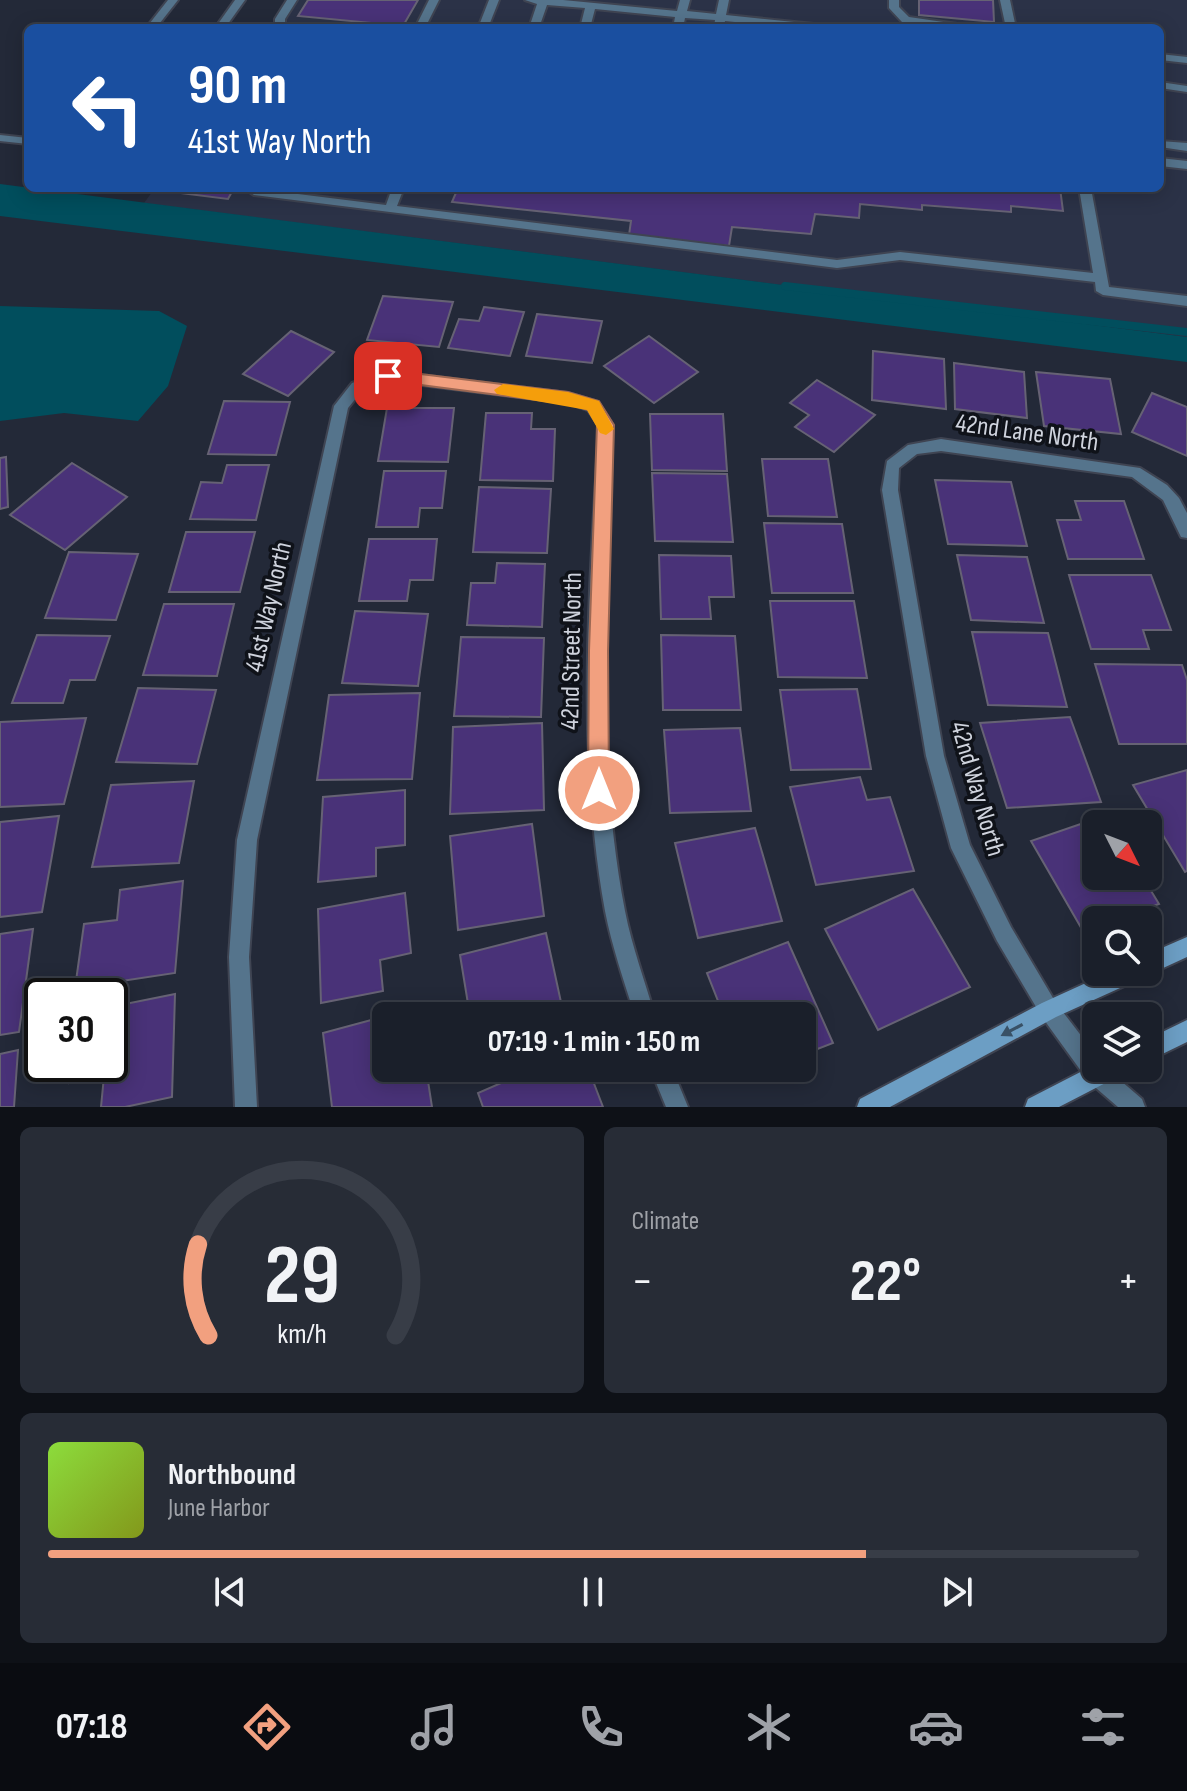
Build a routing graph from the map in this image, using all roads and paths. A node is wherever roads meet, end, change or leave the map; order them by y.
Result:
1 (173, 0) edge
2 (240, 0) edge
3 (292, 0) edge
4 (434, 0) edge
5 (494, 0) edge
6 (530, 0) edge
7 (685, 0) edge
8 (724, 0) edge
9 (894, 0) edge
10 (1005, 0) edge
11 (543, 1) edge
12 (591, 6) junction
13 (646, 10) edge
14 (681, 14) junction
15 (720, 22) edge
16 (154, 24) edge
17 (223, 24) edge
18 (280, 24) edge
19 (422, 24) edge
20 (485, 24) edge
21 (535, 24) edge
22 (586, 24) edge
23 (679, 24) edge
24 (768, 24) edge
25 (935, 24) edge
26 (1010, 24) edge
27 (1164, 57) edge
28 (1187, 60) edge
29 (1164, 86) edge
30 (1187, 89) edge
31 (0, 138) edge
32 (24, 141) edge
33 (1164, 144) edge
34 (1187, 147) edge
35 (1164, 162) edge
36 (1187, 165) edge
37 (261, 192) edge
38 (338, 192) edge
39 (396, 192) edge
40 (1086, 192) edge
41 (333, 202) junction
42 (390, 209) junction
43 (1101, 278) junction
44 (1187, 301) edge
45 (606, 425) joint
46 (913, 449) joint
47 (1187, 532) edge
48 (1187, 947) edge
49 (1162, 959) edge
50 (1102, 986) edge
51 (641, 1002) edge
52 (1049, 1010) junction
53 (1187, 1031) edge
54 (1162, 1043) edge
55 (1082, 1047) edge
56 (667, 1082) edge
57 (1083, 1082) edge
58 (1113, 1082) edge
59 (246, 1107) edge
60 (677, 1107) edge
61 (868, 1107) edge
62 (1036, 1107) edge
63 (1134, 1107) edge

1 - 16 street
2 - 17 street
3 - 18 street
4 - 19 street
5 - 20 street
6 - 11 street
7 - 14 street
8 - 15 street
9 - 25 street
10 - 26 street
11 - 12 street
11 - 21 street
12 - 13 street
12 - 22 street
13 - 14 street
14 - 15 street
14 - 23 street
15 - 24 street
27 - 28 street
29 - 30 street
31 - 32 street
33 - 34 street
35 - 36 street
37 - 41 street
38 - 41 street
39 - 42 street
40 - 43 street
41 - 42 street
42 - 43 street
43 - 44 street
45 - 51 street, 42nd Street North
45 - 59 street, 41st Way North
46 - 47 street, 42nd Lane North
46 - 52 street, 42nd Way North
48 - 49 street
50 - 52 street
52 - 55 street, 42nd Way North
52 -> 61 street
53 - 54 street
56 - 60 street
57 - 62 street
58 - 63 street, 42nd Way North

